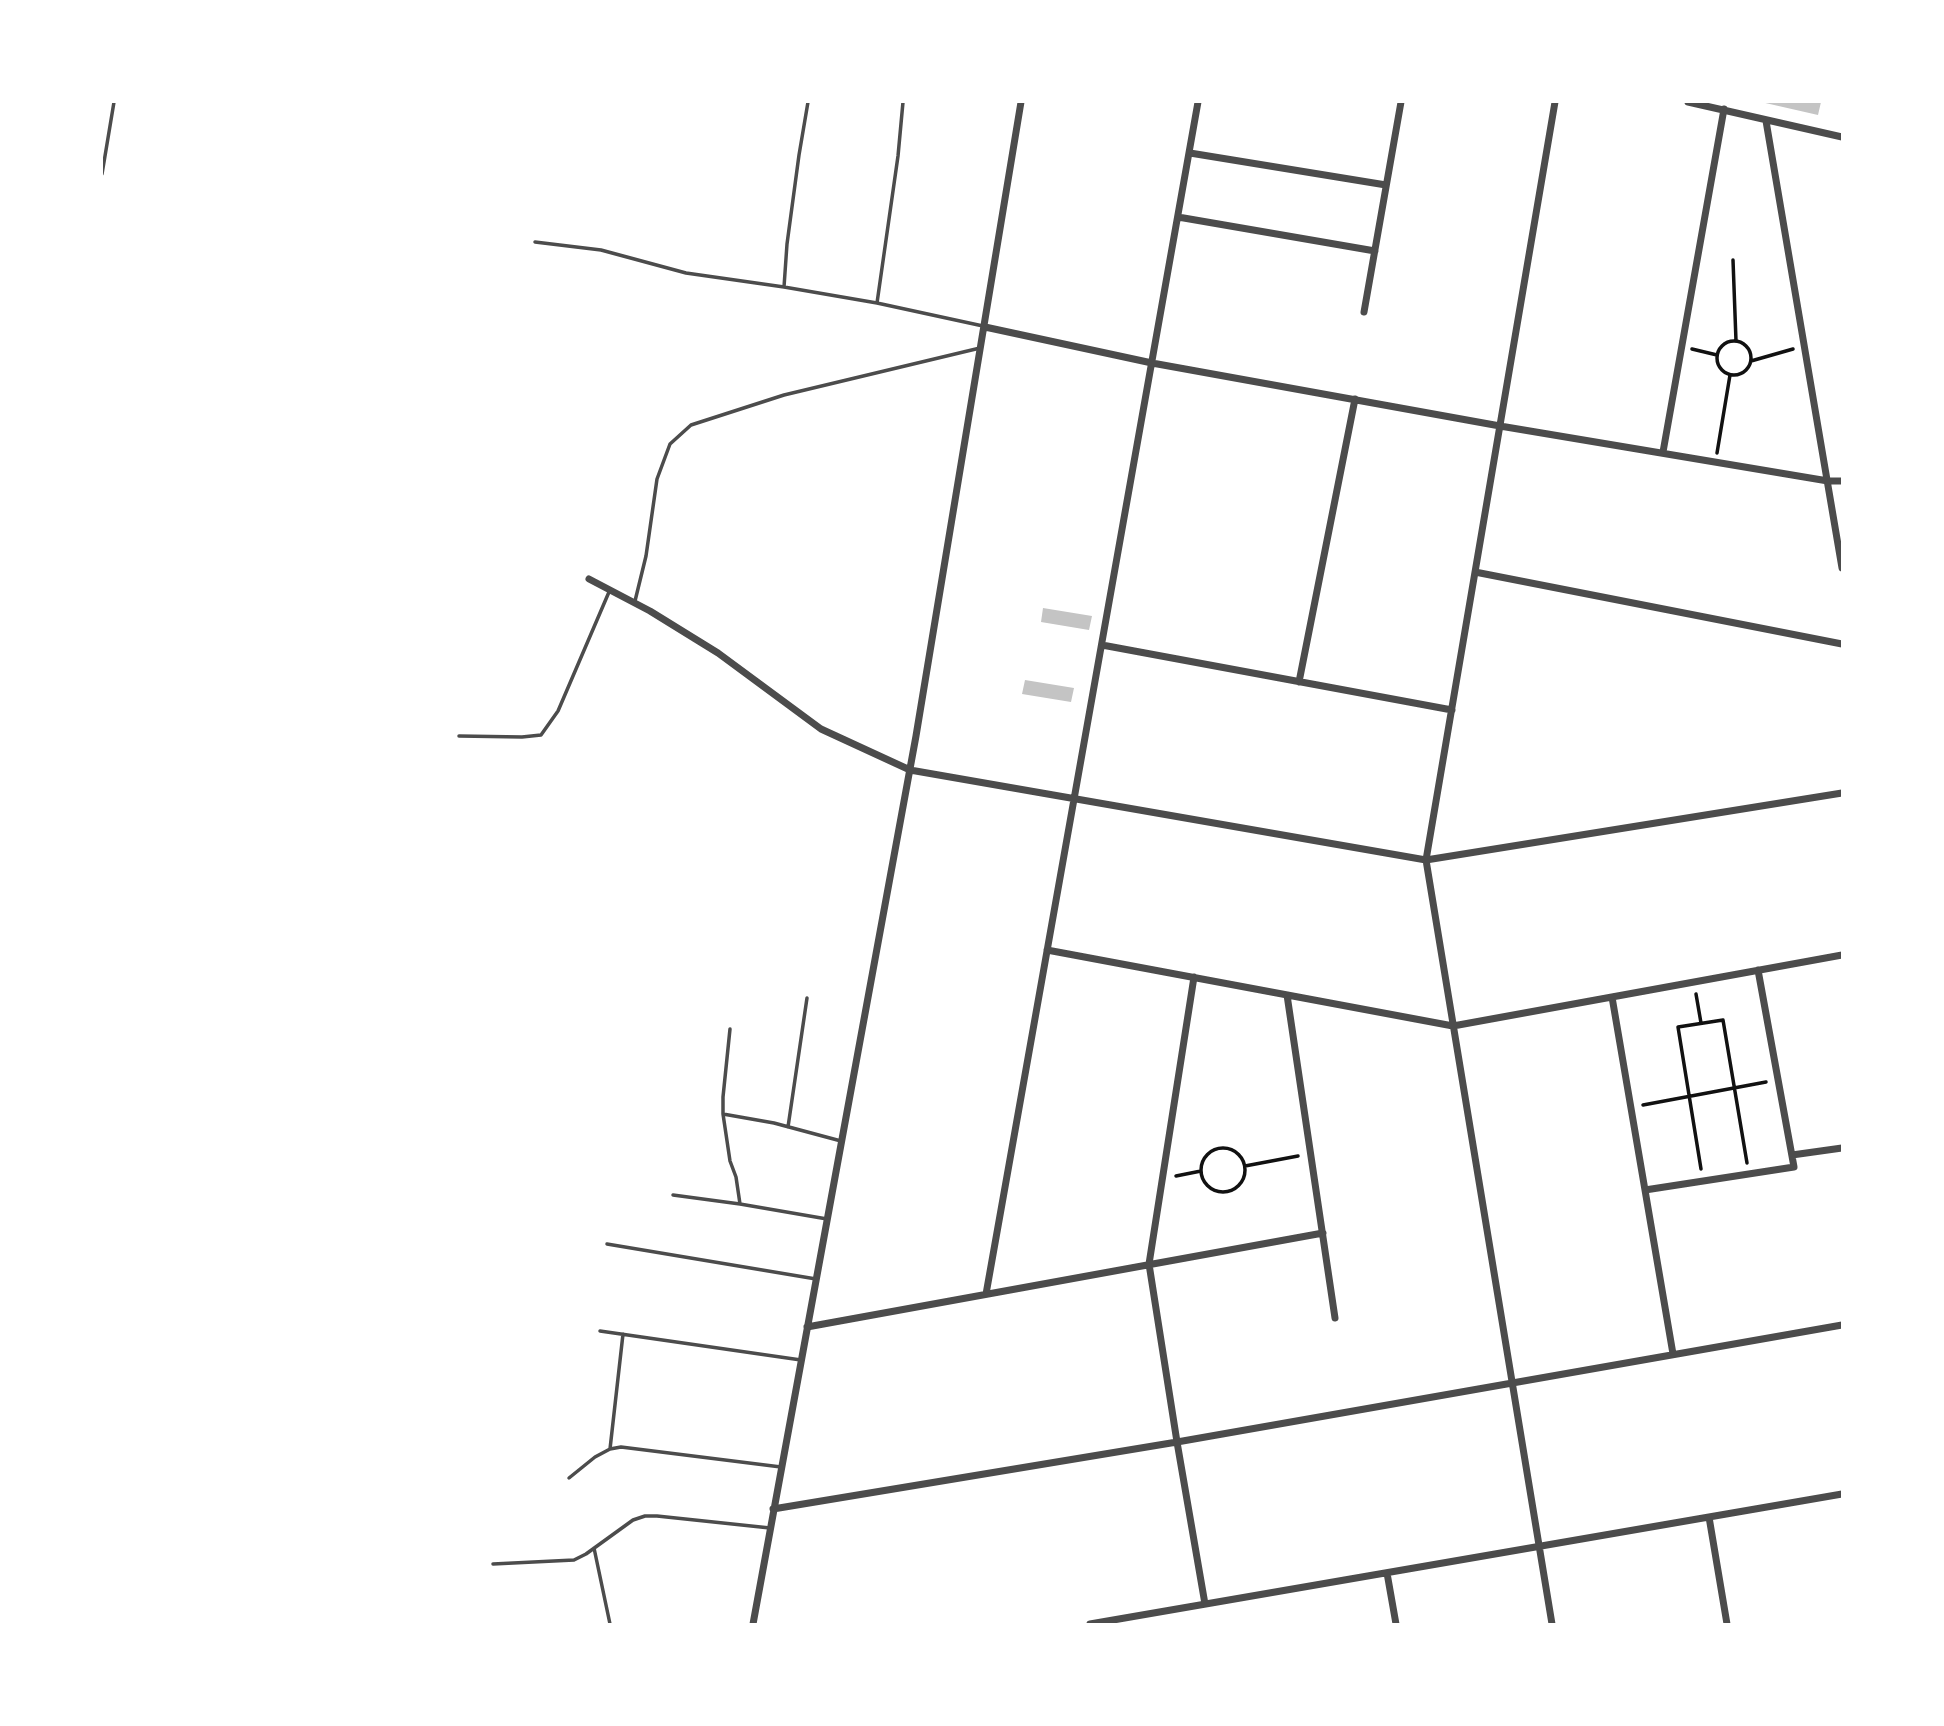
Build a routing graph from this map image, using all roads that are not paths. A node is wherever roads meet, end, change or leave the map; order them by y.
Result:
1 (114, 102) edge
2 (808, 102) edge
3 (903, 102) edge
4 (1021, 102) edge
5 (1198, 102) edge
6 (1401, 102) edge
7 (1555, 102) edge
8 (1688, 102) edge
9 (1724, 109) junction
10 (1766, 121) junction
11 (1843, 136) edge
12 (1190, 153) junction
13 (102, 174) edge
14 (1386, 185) junction
15 (1178, 217) junction
16 (535, 242) dead end
17 (1375, 251) junction
18 (784, 287) junction
19 (877, 303) junction
20 (1364, 312) dead end
21 (985, 327) junction
22 (981, 347) junction
23 (1152, 363) junction
24 (1355, 399) junction
25 (1500, 426) junction
26 (1663, 452) junction
27 (1828, 481) junction
28 (1843, 481) edge
29 (1843, 568) edge
30 (1475, 572) junction
31 (589, 579) dead end
32 (610, 590) junction
33 (635, 603) junction
34 (1843, 644) edge
35 (1102, 645) junction
36 (1298, 682) junction
37 (1452, 710) junction
38 (458, 736) dead end
39 (910, 770) junction
40 (1843, 793) edge
41 (1074, 799) junction
42 (1426, 860) junction
43 (1047, 950) junction
44 (1843, 954) edge
45 (1758, 970) junction
46 (1194, 977) junction
47 (1287, 995) junction
48 (1612, 997) junction
49 (807, 998) dead end
50 (1453, 1026) junction
51 (730, 1028) dead end
52 (723, 1114) junction
53 (788, 1126) junction
54 (841, 1141) junction
55 (1843, 1148) edge
56 (1792, 1156) junction
57 (1645, 1190) junction
58 (673, 1195) dead end
59 (740, 1204) junction
60 (827, 1219) junction
61 (1323, 1233) junction
62 (607, 1244) dead end
63 (1149, 1264) junction
64 (816, 1279) junction
65 (986, 1294) junction
66 (1335, 1318) dead end
67 (1843, 1325) edge
68 (807, 1327) junction
69 (600, 1331) dead end
70 (623, 1335) junction
71 (1673, 1354) junction
72 (801, 1360) junction
73 (1512, 1382) junction
74 (1177, 1442) junction
75 (610, 1449) junction
76 (781, 1467) junction
77 (569, 1478) dead end
78 (1843, 1494) edge
79 (773, 1509) junction
80 (1709, 1517) junction
81 (770, 1528) junction
82 (1539, 1546) junction
83 (594, 1548) junction
84 (493, 1564) dead end
85 (1387, 1573) junction
86 (1205, 1604) junction
87 (1107, 1623) edge
88 (610, 1625) edge
89 (753, 1625) edge
90 (1090, 1625) edge
91 (1396, 1625) edge
92 (1552, 1625) edge
93 (1727, 1625) edge

1 - 13 lane
2 - 18 lane
3 - 19 lane
4 - 21 street
5 - 12 street
6 - 14 street
7 - 25 street
8 - 9 street
9 - 10 street
9 - 26 street
10 - 11 street
10 - 27 street
12 - 14 street
12 - 15 street
14 - 17 street
15 - 17 street
15 - 23 street
16 - 18 lane
17 - 20 street
18 - 19 lane
19 - 21 lane
21 - 22 street
21 - 23 street
22 - 33 lane
22 - 39 street
23 - 24 street
23 - 35 street
24 - 25 street
24 - 36 street
25 - 26 street
25 - 30 street
26 - 27 street
27 - 28 street
27 - 29 street
30 - 34 street
30 - 37 street
31 - 32 street
32 - 33 street
32 - 38 lane
33 - 39 street
35 - 36 street
35 - 41 street
36 - 37 street
37 - 42 street
39 - 41 street
39 - 54 street
40 - 42 street
41 - 42 street
41 - 43 street
42 - 50 street
43 - 46 street
43 - 65 street
44 - 45 street
45 - 48 street
45 - 56 street
46 - 47 street
46 - 63 street
47 - 50 street
47 - 61 street
48 - 50 street
48 - 57 street
49 - 53 lane
50 - 73 street
51 - 52 lane
52 - 53 lane
52 - 59 lane
53 - 54 lane
54 - 60 street
55 - 56 street
56 - 57 street
57 - 71 street
58 - 59 lane
59 - 60 lane
60 - 64 street
61 - 63 street
61 - 66 street
62 - 64 lane
63 - 65 street
63 - 74 street
64 - 68 street
65 - 68 street
67 - 71 street
68 - 72 street
69 - 70 lane
70 - 72 lane
70 - 75 lane
71 - 73 street
72 - 76 street
73 - 74 street
73 - 82 street
74 - 79 street
74 - 86 street
75 - 76 lane
75 - 77 lane
76 - 79 street
78 - 80 street
79 - 81 street
80 - 82 street
80 - 93 street
81 - 83 lane
81 - 89 street
82 - 85 street
82 - 92 street
83 - 84 lane
83 - 88 lane
85 - 86 street
85 - 91 street
86 - 87 street
87 - 90 street

